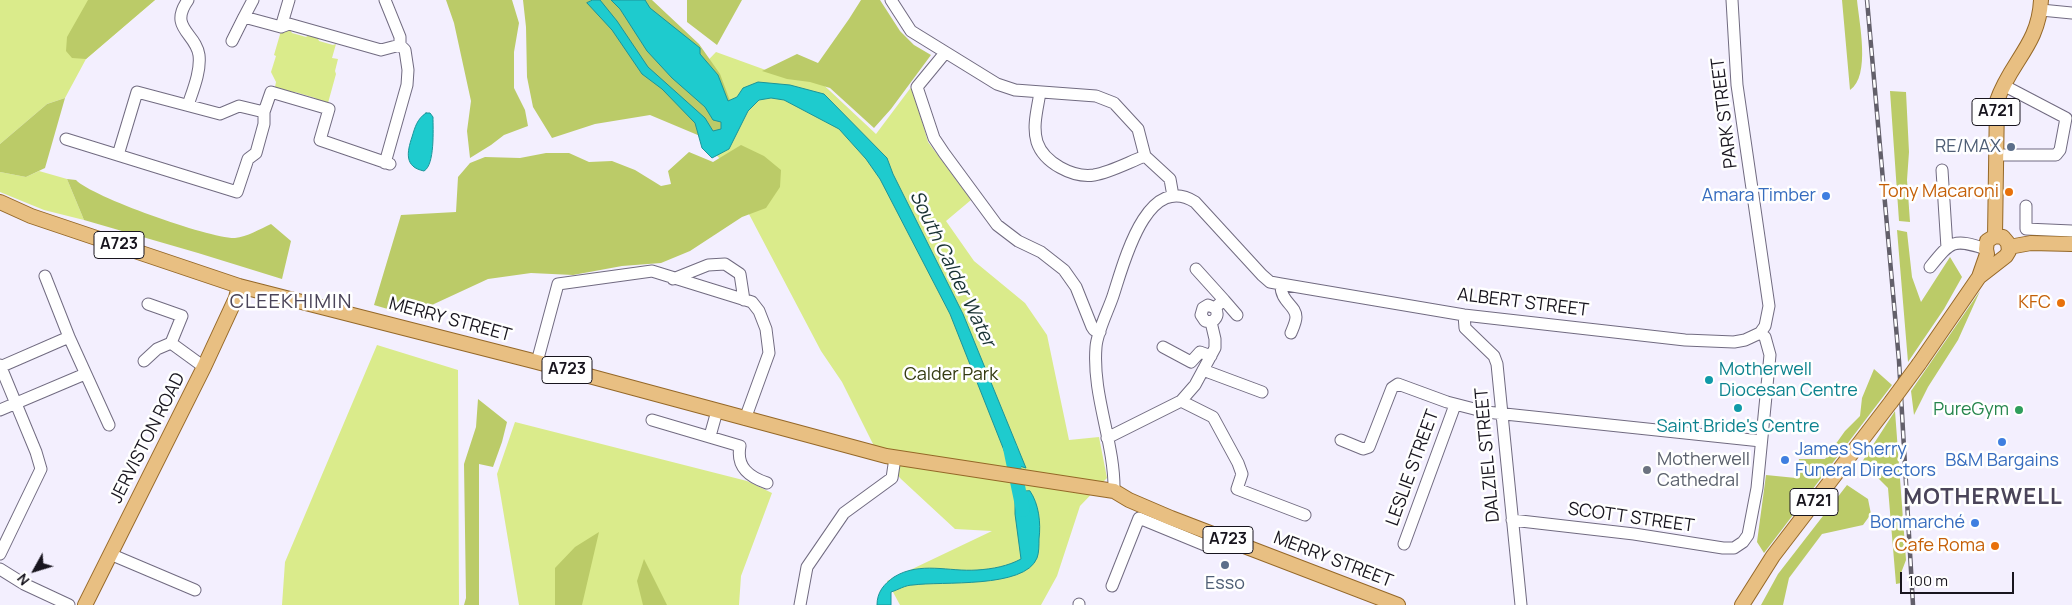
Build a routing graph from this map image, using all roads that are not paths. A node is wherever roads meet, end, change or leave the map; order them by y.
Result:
1 (188, 0) edge
2 (253, 0) edge
3 (289, 0) edge
4 (385, 0) edge
5 (891, 0) edge
6 (1732, 0) edge
7 (2041, 5) edge
8 (2072, 13) edge
9 (244, 17) junction
10 (281, 27) junction
11 (232, 41) dead end
12 (400, 46) junction
13 (945, 53) junction
14 (2004, 84) junction
15 (1040, 92) junction
16 (188, 104) junction
17 (264, 112) junction
18 (2069, 120) edge
19 (66, 139) dead end
20 (1996, 154) junction
21 (118, 155) junction
22 (1145, 156) junction
23 (1942, 170) dead end
24 (1174, 196) junction
25 (0, 202) edge
26 (2026, 206) dead end
27 (2072, 231) edge
28 (1995, 236) junction
29 (2072, 244) edge
30 (1946, 248) junction
31 (1986, 252) junction
32 (2006, 253) junction
33 (1930, 267) dead end
34 (1196, 269) dead end
35 (45, 276) dead end
36 (1979, 277) junction
37 (673, 278) junction
38 (1281, 284) junction
39 (239, 286) junction
40 (744, 300) junction
41 (148, 304) dead end
42 (1220, 304) junction
43 (1237, 315) dead end
44 (1464, 315) junction
45 (1100, 332) junction
46 (1760, 332) junction
47 (1291, 333) dead end
48 (69, 336) junction
49 (171, 344) junction
50 (1163, 347) dead end
51 (1211, 356) junction
52 (144, 362) dead end
53 (537, 362) junction
54 (0, 366) edge
55 (204, 367) junction
56 (1203, 370) junction
57 (85, 374) junction
58 (1262, 392) dead end
59 (1181, 401) junction
60 (16, 404) junction
61 (1456, 405) junction
62 (0, 410) edge
63 (717, 411) junction
64 (1502, 414) junction
65 (745, 419) junction
66 (652, 420) dead end
67 (109, 425) dead end
68 (710, 436) junction
69 (1107, 438) junction
70 (1341, 440) dead end
71 (1761, 441) junction
72 (895, 458) junction
73 (767, 483) dead end
74 (1114, 491) junction
75 (1305, 515) dead end
76 (1512, 520) junction
77 (1217, 536) junction
78 (1404, 544) dead end
79 (0, 554) edge
80 (110, 554) junction
81 (0, 569) edge
82 (1112, 586) dead end
83 (195, 590) dead end
84 (69, 605) edge
85 (85, 605) edge
86 (800, 605) edge
87 (1398, 605) edge
88 (1521, 605) edge
89 (1742, 605) edge

1 - 16 street
2 - 9 street
3 - 10 street
4 - 12 street
5 - 13 street
6 - 46 street, PARK STREET
7 - 8 street
7 - 14 main road, A721
9 - 10 street
9 - 11 street
10 - 12 street
12 - 17 street
13 - 15 street
13 - 45 street
14 - 18 street
14 - 20 main road, A721
15 - 22 street
15 - 22 street
16 - 17 street
16 - 21 street
17 - 21 street
18 - 20 street
19 - 21 street
20 - 28 main road, A721
22 - 24 street
23 - 30 street
24 - 38 street, ALBERT STREET
24 - 45 street
25 - 39 main road, MERRY STREET / A723
26 - 27 street
28 - 31 main road, A721
28 - 32 main road
29 - 32 main road
30 - 31 street
30 - 33 street
31 - 32 main road
31 - 36 main road, A721
32 - 36 main road, A721
34 - 42 street
35 - 48 street
36 - 89 main road, A721, bridge
37 - 40 street
37 - 40 street
37 - 53 street
38 - 44 street, ALBERT STREET
38 - 47 street
39 - 53 main road, MERRY STREET / A723
39 - 55 main road, JERVISTON ROAD
40 - 65 street
41 - 49 street
42 - 43 street
42 - 51 street
44 - 46 street, ALBERT STREET
44 - 64 street, DALZIEL STREET
45 - 69 street
46 - 71 street
48 - 54 street
48 - 57 street
49 - 52 street
49 - 55 street
50 - 51 street
51 - 56 street
53 - 63 main road, MERRY STREET / A723
54 - 60 street
55 - 80 main road, JERVISTON ROAD
56 - 58 street
56 - 59 street
57 - 60 street
57 - 67 street
59 - 69 street
59 - 75 street
60 - 62 street
60 - 79 street
61 - 64 street
61 - 70 street
61 - 78 street, LESLIE STREET
63 - 65 main road, MERRY STREET / A723
63 - 68 street
64 - 71 street
64 - 76 street, DALZIEL STREET
65 - 72 main road, MERRY STREET / A723
66 - 68 street
68 - 73 street
69 - 74 street
71 - 76 street, SCOTT STREET
72 - 74 main road, MERRY STREET / A723
72 - 86 street
74 - 77 main road, MERRY STREET / A723
76 - 88 street, DALZIEL STREET
77 - 82 street
77 - 87 main road, MERRY STREET / A723
80 - 83 street
80 - 85 main road, JERVISTON ROAD
81 - 84 street

